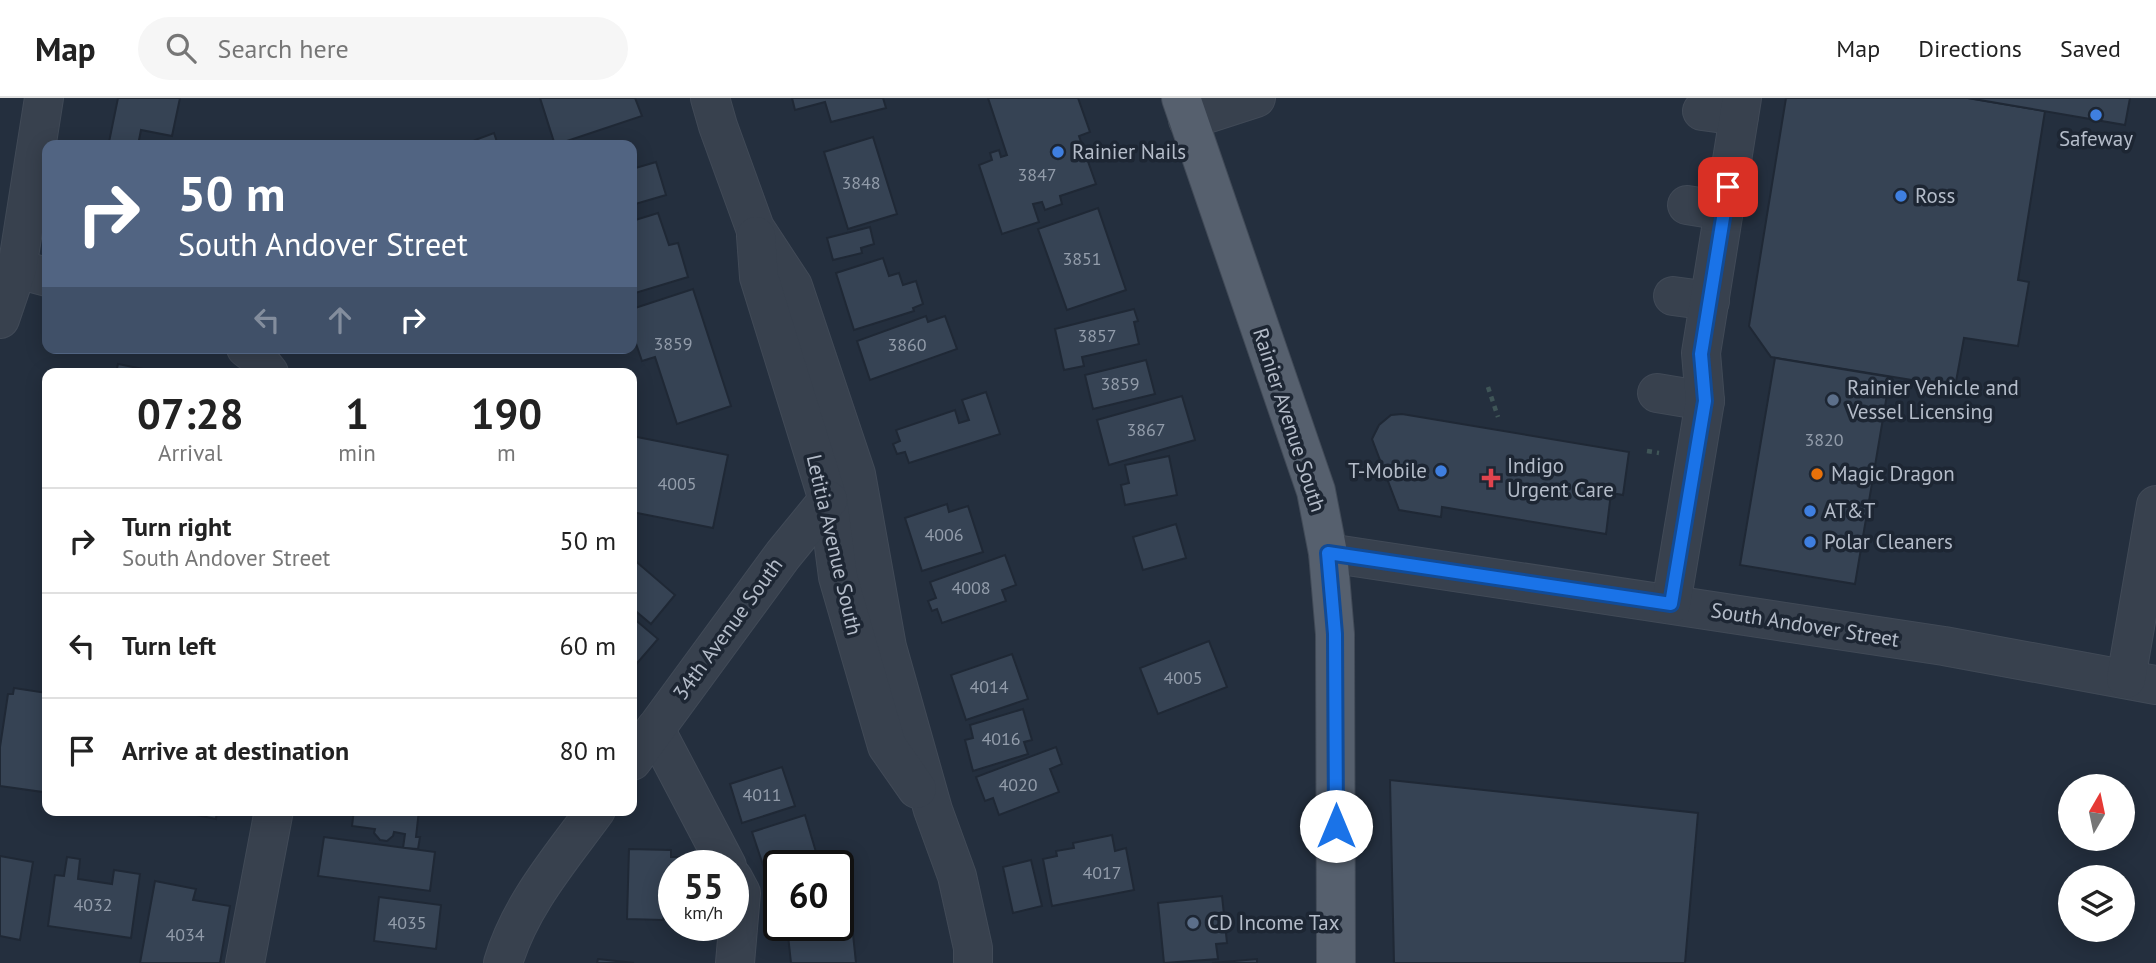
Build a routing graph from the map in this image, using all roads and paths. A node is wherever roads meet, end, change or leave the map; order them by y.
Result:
1 (44, 98) edge
2 (710, 98) edge
3 (1256, 98) edge
4 (1728, 108) edge
5 (1185, 109) edge
6 (755, 228) junction
7 (32, 273) edge
8 (0, 319) edge
9 (1488, 387) dead end
10 (1657, 393) dead end
11 (1705, 401) junction
12 (1498, 417) dead end
13 (1647, 451) dead end
14 (1660, 453) dead end
15 (828, 500) junction
16 (2156, 505) edge
17 (1328, 553) junction
18 (1671, 604) junction
19 (2141, 682) edge
20 (655, 729) junction
21 (637, 754) edge
22 (933, 810) junction
23 (273, 816) edge
24 (592, 816) edge
25 (719, 850) edge
26 (737, 941) edge
27 (245, 963) edge
28 (503, 963) edge
29 (735, 963) edge
30 (973, 963) edge
31 (1336, 963) edge

1 - 7 street
2 - 6 street, Letitia Avenue South
3 - 5 street
4 - 11 street
5 - 17 main road, Rainier Avenue South
6 - 15 street, Letitia Avenue South
6 - 22 street, Letitia Avenue South
7 - 8 street
9 - 12 path
10 - 11 street
11 - 18 street
13 - 14 path
15 - 20 street, 34th Avenue South
15 - 22 street, Letitia Avenue South
16 - 19 street
17 - 18 street, South Andover Street
17 - 31 main road, Rainier Avenue South
18 - 19 street, South Andover Street
20 - 21 street, 34th Avenue South
20 - 25 street
22 - 30 street, Letitia Avenue South
23 - 27 street
24 - 28 street
26 - 29 street

